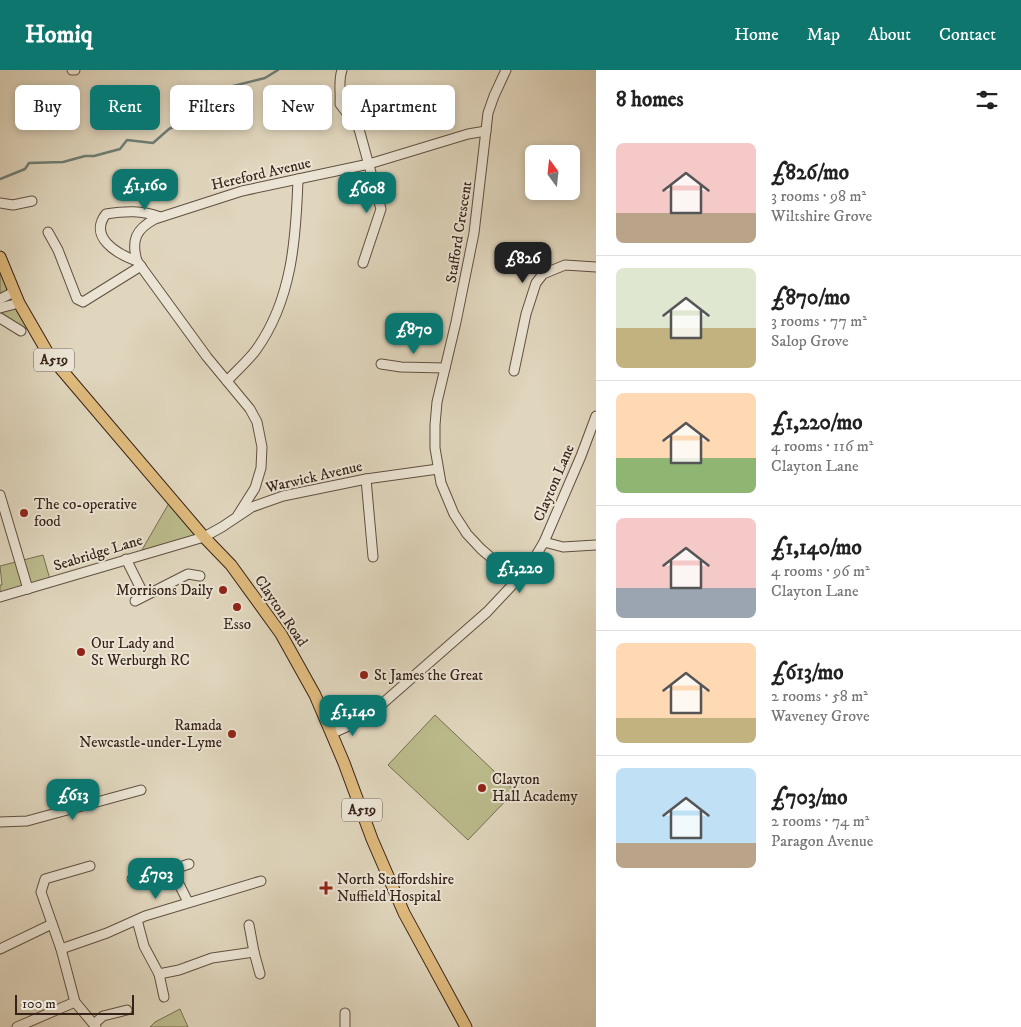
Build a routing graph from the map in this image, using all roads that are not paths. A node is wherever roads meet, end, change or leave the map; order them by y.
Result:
1 (342, 70) edge
2 (506, 70) edge
3 (486, 131) junction
4 (369, 164) junction
5 (298, 179) junction
6 (32, 201) dead end
7 (0, 203) edge
8 (160, 217) junction
9 (48, 232) dead end
10 (0, 257) edge
11 (139, 263) junction
12 (363, 263) dead end
13 (596, 267) edge
14 (14, 292) junction
15 (0, 299) edge
16 (19, 303) junction
17 (0, 308) edge
18 (0, 318) edge
19 (21, 331) dead end
20 (381, 364) dead end
21 (445, 368) junction
22 (514, 371) dead end
23 (227, 381) junction
24 (596, 416) edge
25 (438, 469) junction
26 (366, 478) junction
27 (255, 488) junction
28 (0, 495) edge
29 (266, 501) junction
30 (238, 515) junction
31 (204, 536) junction
32 (544, 542) junction
33 (596, 545) edge
34 (374, 557) dead end
35 (126, 560) junction
36 (200, 576) dead end
37 (517, 580) junction
38 (28, 589) junction
39 (144, 595) junction
40 (0, 597) edge
41 (135, 601) dead end
42 (331, 734) junction
43 (141, 790) dead end
44 (0, 822) edge
45 (189, 864) dead end
46 (90, 866) dead end
47 (172, 870) junction
48 (132, 879) dead end
49 (261, 881) dead end
50 (188, 902) junction
51 (137, 920) junction
52 (52, 924) junction
53 (249, 925) dead end
54 (0, 949) edge
55 (61, 949) junction
56 (254, 952) junction
57 (159, 974) junction
58 (260, 974) dead end
59 (164, 997) dead end
60 (75, 1002) junction
61 (127, 1010) dead end
62 (345, 1013) dead end
63 (36, 1023) edge
64 (95, 1025) edge
65 (17, 1027) edge
66 (345, 1027) edge
67 (466, 1027) edge

1 - 4 street
2 - 3 street, Stafford Crescent
3 - 4 street, Hereford Avenue
3 - 21 street, Stafford Crescent
4 - 5 street, Hereford Avenue
4 - 12 street
5 - 8 street, Hereford Avenue
5 - 23 street
6 - 7 street
8 - 11 street, Hereford Avenue
8 - 11 street
9 - 11 street
10 - 14 main road, Clayton Road / A519
11 - 23 street
13 - 22 street
14 - 15 street
14 - 16 main road, Clayton Road / A519
16 - 17 street
16 - 31 main road, Clayton Road / A519
18 - 19 street
20 - 21 street
21 - 25 street, Stafford Crescent
23 - 27 street
24 - 32 street, Clayton Lane
25 - 26 street, Warwick Avenue
25 - 37 street, Stafford Crescent
26 - 29 street, Warwick Avenue
26 - 34 street
27 - 29 street
27 - 30 street
28 - 38 street
29 - 30 street, Warwick Avenue
30 - 31 street, Warwick Avenue
31 - 35 street, Seabridge Lane
31 - 42 main road, Clayton Road / A519
32 - 33 street
32 - 37 street, Clayton Lane
35 - 38 street, Seabridge Lane
35 - 39 street
36 - 39 street
37 - 42 street, Clayton Lane
38 - 40 street, Seabridge Lane
39 - 41 street
42 - 67 main road, Clayton Road / A519
43 - 44 street
45 - 47 street
46 - 52 street
47 - 48 street
47 - 50 street
49 - 50 street
50 - 51 street
51 - 55 street
51 - 57 street
52 - 54 street
52 - 55 street
53 - 56 street
55 - 60 street
56 - 57 street
56 - 58 street
57 - 59 street
60 - 63 street
60 - 64 street
61 - 64 street
62 - 66 street
63 - 65 street

